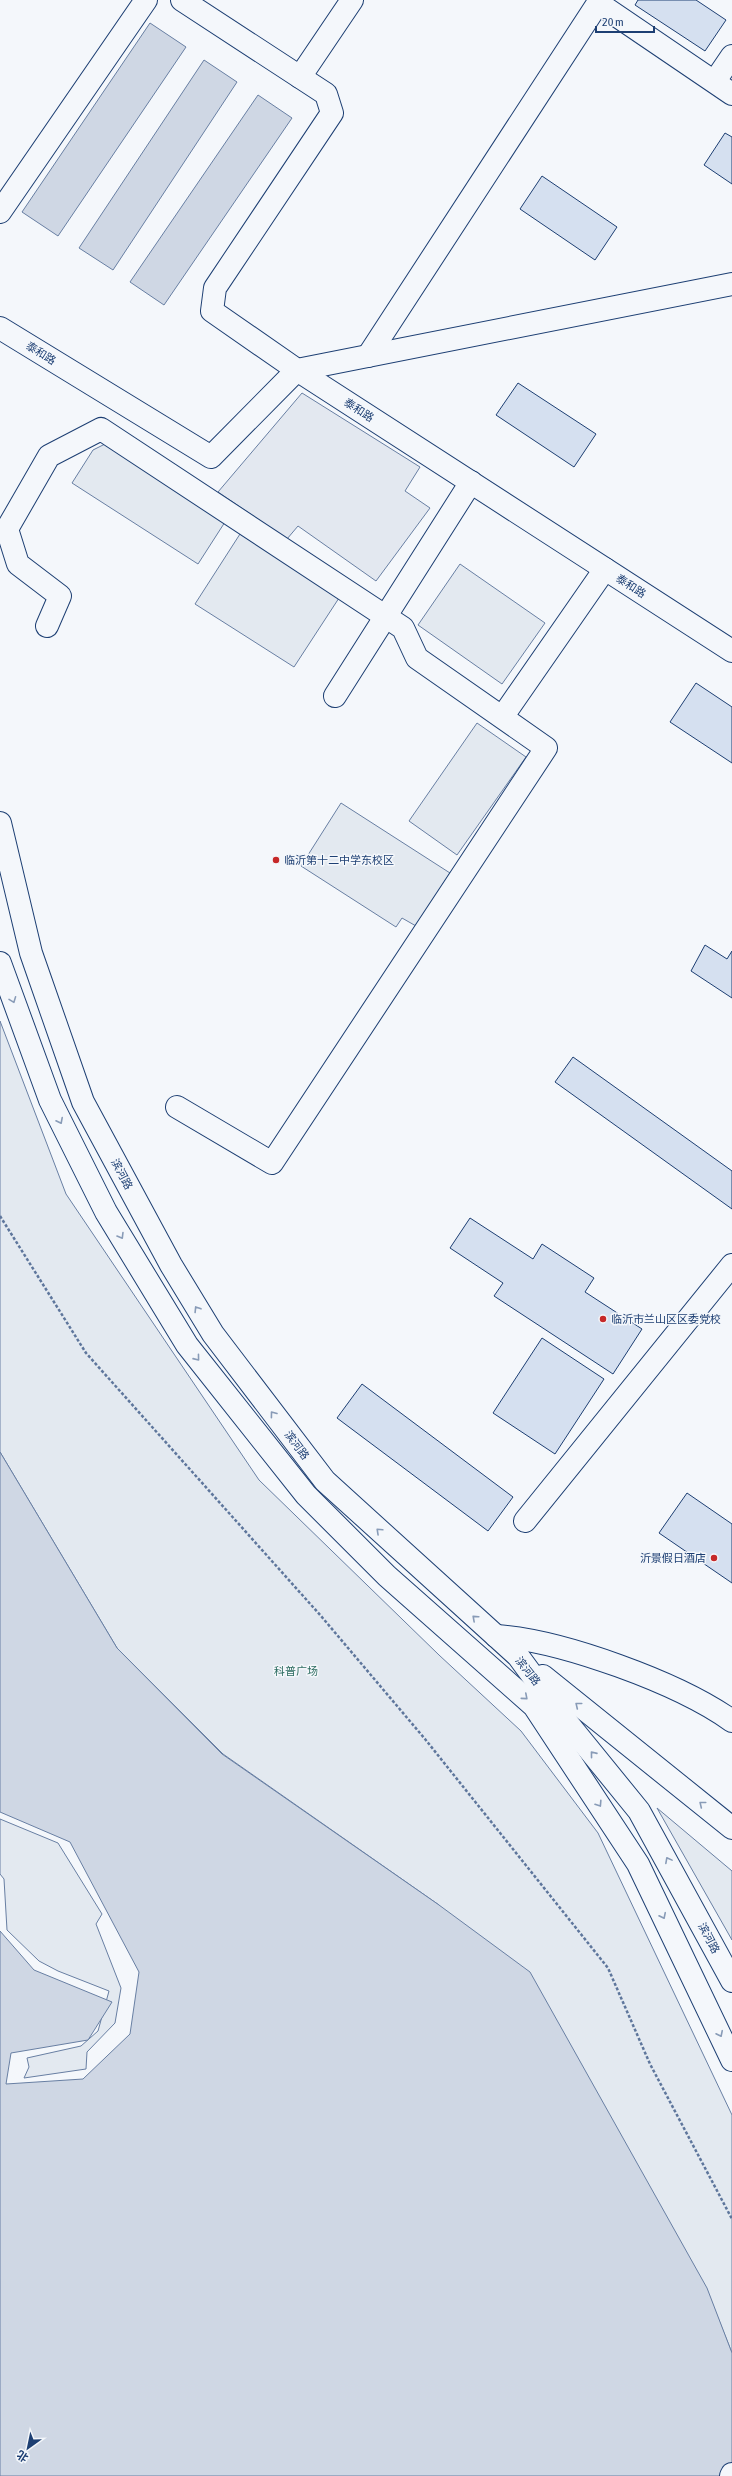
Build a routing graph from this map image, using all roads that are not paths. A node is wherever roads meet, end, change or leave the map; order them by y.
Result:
1 (146, 0) edge
2 (182, 0) edge
3 (352, 0) edge
4 (599, 2) edge
5 (732, 56) edge
6 (300, 77) junction
7 (715, 81) junction
8 (732, 94) edge
9 (0, 212) edge
10 (732, 284) edge
11 (0, 328) edge
12 (368, 356) junction
13 (297, 370) junction
14 (471, 482) junction
15 (605, 570) junction
16 (386, 617) junction
17 (47, 626) dead end
18 (732, 651) edge
19 (335, 696) dead end
20 (503, 716) junction
21 (0, 823) edge
22 (0, 963) edge
23 (177, 1107) dead end
24 (732, 1265) edge
25 (525, 1521) dead end
26 (496, 1636) junction
27 (518, 1656) junction
28 (732, 1721) edge
29 (732, 1828) edge
30 (732, 1981) edge
31 (732, 2060) edge

1 - 9 main road
2 - 6 main road
3 - 6 main road
4 - 7 main road
4 - 12 main road
5 - 7 main road
6 - 13 main road
7 - 8 main road
10 - 12 main road
11 - 13 main road, 泰和路
12 - 13 main road
13 - 14 main road, 泰和路
14 - 15 main road, 泰和路
14 - 16 main road
15 - 18 main road, 泰和路
15 - 20 main road
16 - 17 main road
16 - 19 main road
16 - 20 main road
20 - 23 main road
26 -> 21 main road, 滨河路
22 -> 31 main road, 滨河路
24 - 25 main road
26 - 27 main road, 滨河路
26 - 28 main road
29 -> 27 main road
30 -> 27 main road, 滨河路

